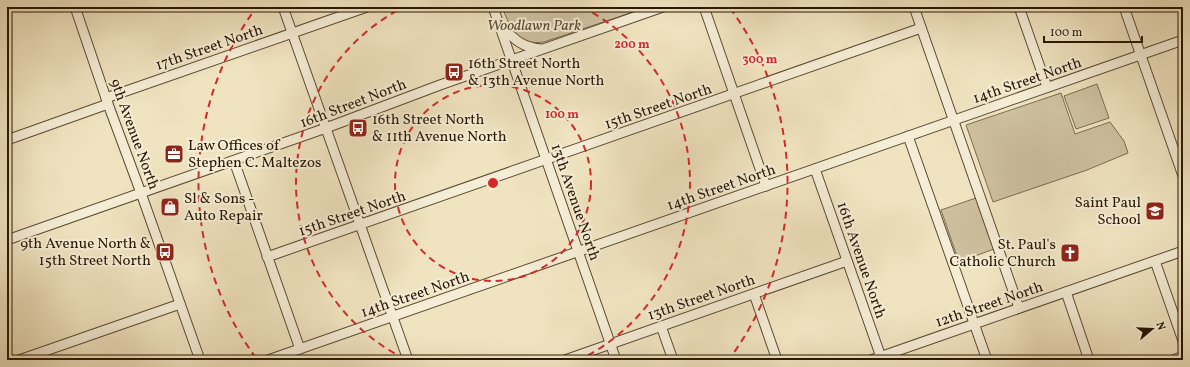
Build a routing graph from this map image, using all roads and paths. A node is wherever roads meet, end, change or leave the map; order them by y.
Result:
1 (75, 7) edge
2 (284, 7) edge
3 (367, 7) edge
4 (493, 7) edge
5 (663, 7) edge
6 (704, 7) edge
7 (914, 7) edge
8 (1018, 7) edge
9 (1124, 7) edge
10 (498, 23) junction
11 (921, 28) junction
12 (293, 33) junction
13 (1183, 40) edge
14 (543, 49) junction
15 (1140, 55) junction
16 (511, 60) junction
17 (1047, 87) junction
18 (734, 94) junction
19 (107, 101) junction
20 (953, 120) junction
21 (326, 128) junction
22 (908, 136) junction
23 (7, 140) edge
24 (546, 160) junction
25 (234, 161) junction
26 (815, 169) junction
27 (1183, 176) edge
28 (766, 186) junction
29 (141, 193) junction
30 (360, 225) junction
31 (7, 240) edge
32 (1183, 251) edge
33 (578, 252) junction
34 (267, 257) junction
35 (847, 261) junction
36 (1155, 261) junction
37 (1066, 292) junction
38 (754, 294) junction
39 (180, 304) junction
40 (1019, 308) junction
41 (393, 317) junction
42 (974, 324) junction
43 (661, 326) junction
44 (1183, 341) edge
45 (611, 344) junction
46 (300, 349) junction
47 (1183, 356) edge
48 (881, 358) edge
49 (19, 360) edge
50 (200, 360) edge
51 (268, 360) edge
52 (408, 360) edge
53 (565, 360) edge
54 (616, 360) edge
55 (673, 360) edge
56 (777, 360) edge
57 (871, 360) edge
58 (987, 360) edge
59 (1090, 360) edge
60 (1173, 360) edge

1 - 19 street, 9th Avenue North
2 - 12 street
3 - 12 street, 17th Street North
4 - 10 street, 13th Avenue North
5 - 14 street, 16th Street North
6 - 18 street
7 - 11 street
8 - 17 street
9 - 15 street
10 - 14 street
10 - 16 street, 13th Avenue North
11 - 18 street, 15th Street North
11 - 20 street
12 - 19 street, 17th Street North
12 - 21 street
13 - 15 street, 14th Street North
14 - 16 street, 16th Street North
15 - 17 street, 14th Street North
15 - 27 street
16 - 21 street, 16th Street North
16 - 24 street, 13th Avenue North
17 - 20 street, 14th Street North
18 - 24 street, 15th Street North
18 - 28 street
19 - 23 street, 17th Street North
19 - 29 street, 9th Avenue North
20 - 22 street, 14th Street North
20 - 40 street
21 - 25 street, 16th Street North
21 - 30 street
22 - 26 street, 14th Street North
22 - 42 street
24 - 30 street, 15th Street North
24 - 33 street, 13th Avenue North
25 - 29 street, 16th Street North
25 - 34 street
26 - 28 street, 14th Street North
26 - 35 street, 16th Avenue North
28 - 33 street, 14th Street North
29 - 31 street, 16th Street North
29 - 39 street, 9th Avenue North
30 - 34 street, 15th Street North
30 - 41 street
32 - 36 street, 12th Street North
33 - 41 street, 14th Street North
33 - 45 street, 13th Avenue North
34 - 46 street
35 - 38 street, 13th Street North
35 - 48 street, 16th Avenue North
36 - 37 street, 12th Street North
36 - 44 street
37 - 40 street, 12th Street North
37 - 59 street
38 - 43 street, 13th Street North
38 - 56 street
39 - 49 street
39 - 50 street, 9th Avenue North
40 - 42 street, 12th Street North
41 - 46 street, 14th Street North
41 - 52 street
42 - 48 street, 12th Street North
42 - 58 street
43 - 45 street, 13th Street North
43 - 55 street
45 - 53 street, 13th Street North
45 - 54 street, 13th Avenue North
46 - 51 street, 14th Street North
47 - 60 street
48 - 57 street, 12th Street North

